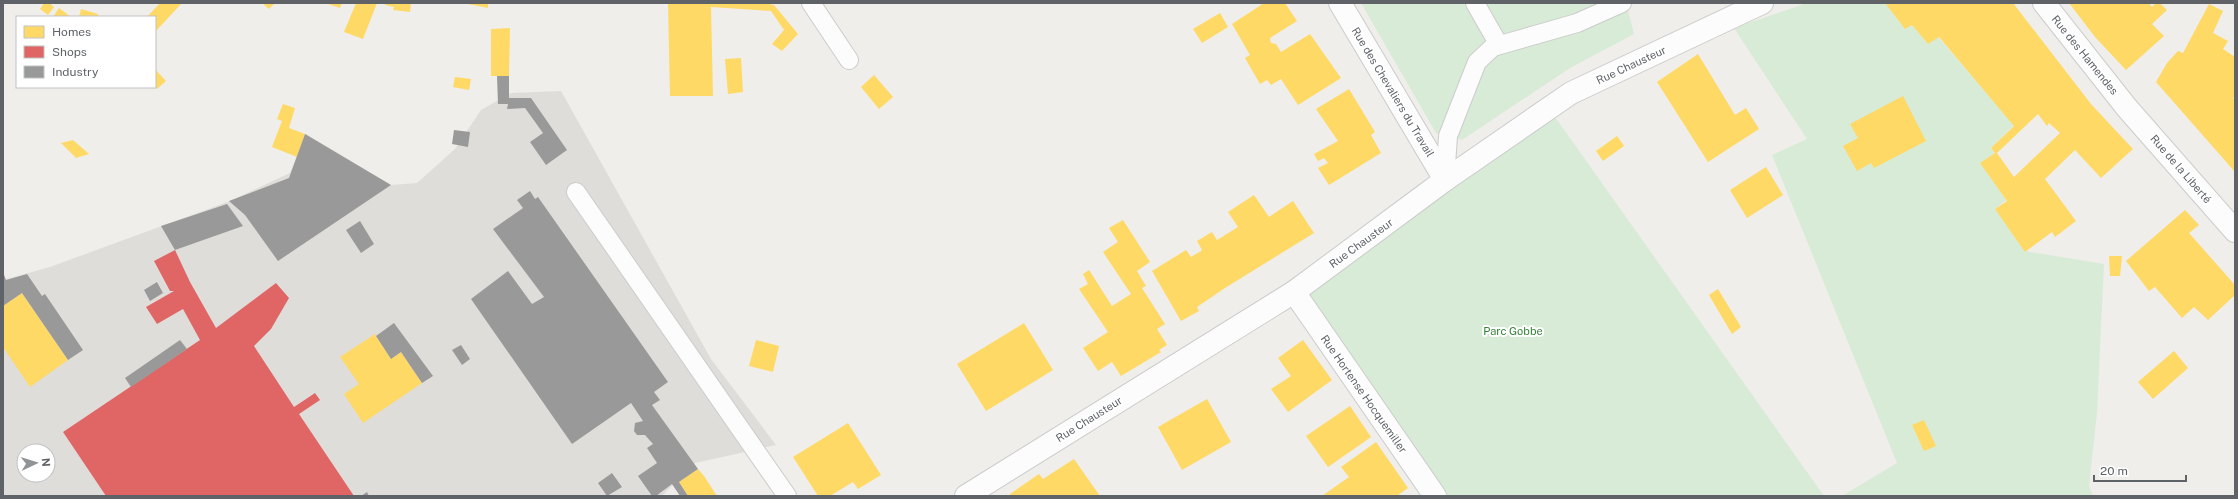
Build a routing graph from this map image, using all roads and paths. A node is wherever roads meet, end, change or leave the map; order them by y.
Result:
1 (811, 3) edge
2 (1340, 3) edge
3 (1475, 3) edge
4 (1622, 3) edge
5 (1762, 3) edge
6 (2044, 3) edge
7 (1499, 45) junction
8 (850, 60) dead end
9 (2128, 108) joint
10 (1445, 180) junction
11 (576, 192) dead end
12 (2235, 231) edge
13 (1294, 292) junction
14 (787, 496) edge
15 (966, 496) edge
16 (1435, 496) edge

1 - 8 lane
2 - 10 street, Rue des Chevaliers du Travail
3 - 7 lane
4 - 7 lane
5 - 10 street, Rue Chausteur
6 - 9 street, Rue des Hamendes
7 - 10 lane
9 - 12 street, Rue de la Liberté
10 - 13 street, Rue Chausteur
11 - 14 lane
13 - 15 street, Rue Chausteur
13 - 16 street, Rue Hortense Hocquemiller

